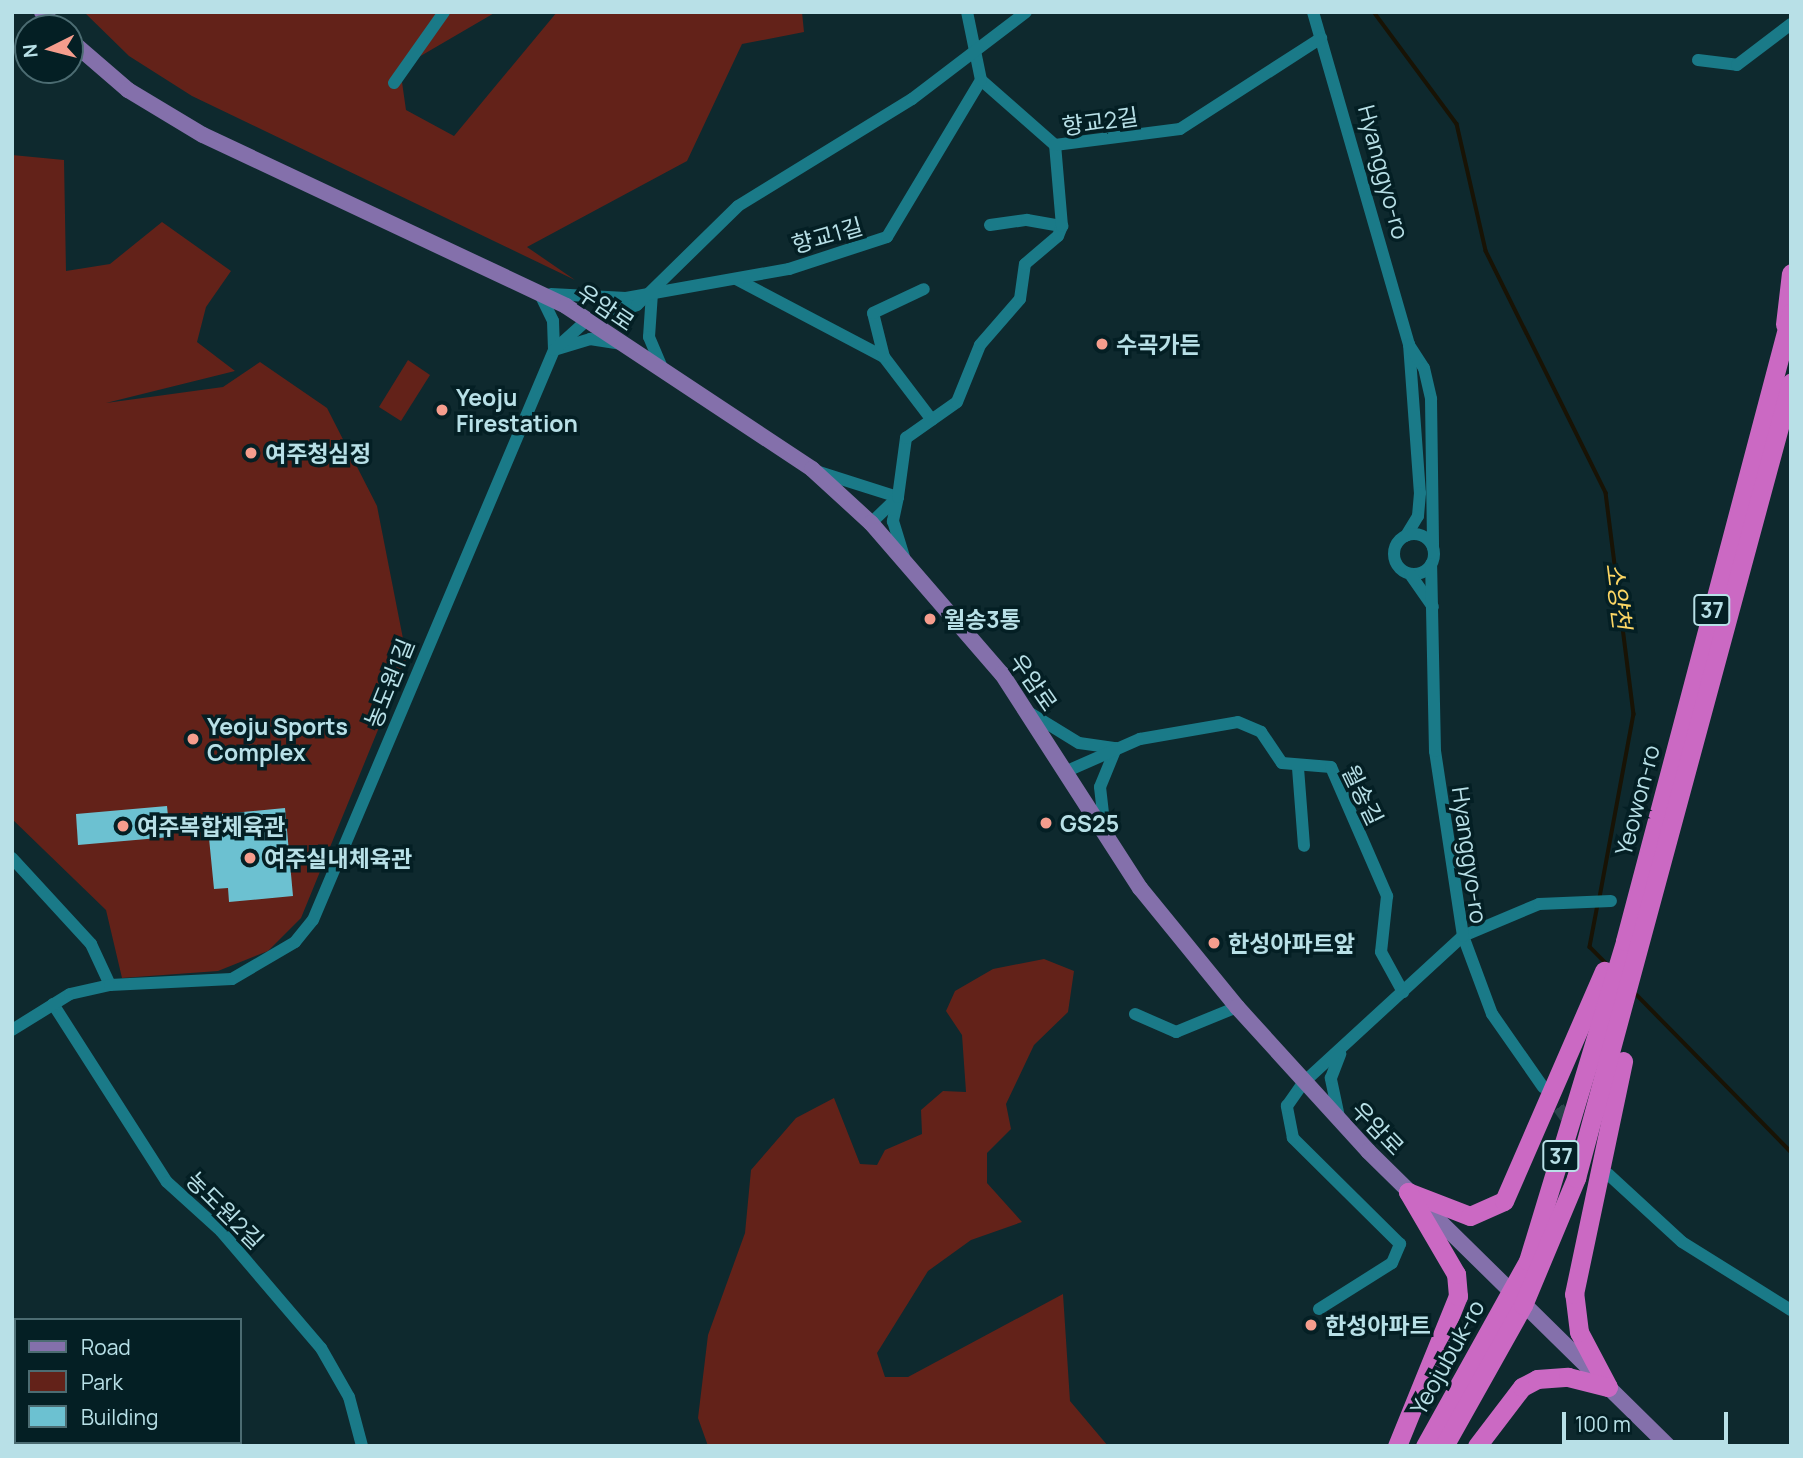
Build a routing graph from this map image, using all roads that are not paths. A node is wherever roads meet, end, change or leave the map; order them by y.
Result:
1 (444, 12) edge
2 (967, 12) edge
3 (1026, 12) edge
4 (1314, 13) edge
5 (1791, 24) edge
6 (1321, 38) junction
7 (84, 52) edge
8 (974, 54) junction
9 (1698, 60) dead end
10 (981, 80) junction
11 (394, 83) dead end
12 (1055, 145) junction
13 (990, 225) dead end
14 (1062, 226) junction
15 (1791, 273) edge
16 (736, 279) junction
17 (924, 289) dead end
18 (539, 292) junction
19 (652, 293) junction
20 (1791, 313) edge
21 (586, 321) junction
22 (1785, 335) junction
23 (621, 344) junction
24 (1409, 344) junction
25 (554, 350) junction
26 (884, 357) junction
27 (666, 374) junction
28 (1791, 383) edge
29 (932, 420) junction
30 (812, 469) junction
31 (898, 497) junction
32 (871, 523) junction
33 (1406, 536) junction
34 (1433, 548) junction
35 (907, 562) junction
36 (1431, 564) junction
37 (1410, 574) junction
38 (1433, 607) junction
39 (1029, 712) junction
40 (1116, 748) junction
41 (1298, 768) junction
42 (1067, 771) junction
43 (1107, 838) junction
44 (1304, 846) dead end
45 (12, 858) edge
46 (1611, 901) dead end
47 (1463, 936) junction
48 (110, 985) junction
49 (1403, 992) junction
50 (53, 1004) junction
51 (1237, 1007) junction
52 (1598, 1013) junction
53 (1135, 1014) dead end
54 (12, 1030) edge
55 (1624, 1033) junction
56 (1345, 1048) junction
57 (1304, 1082) junction
58 (1543, 1087) tunnel mouth
59 (1340, 1121) junction
60 (1608, 1174) dead end
61 (1408, 1192) junction
62 (1516, 1299) junction
63 (1319, 1309) dead end
64 (1791, 1310) edge
65 (1608, 1387) junction
66 (362, 1446) edge
67 (1397, 1446) edge
68 (1425, 1446) edge
69 (1444, 1446) edge
70 (1477, 1446) edge
71 (1668, 1446) edge

1 - 11 street
2 - 8 street
3 - 8 street, 향교1길
4 - 6 street, Hyanggyo-ro
5 - 9 street
6 - 12 street, 향교2길
6 - 24 street, Hyanggyo-ro
7 - 18 main road, 우암로
8 - 10 street
8 - 19 street, 향교1길
10 - 12 street
10 - 16 street, 향교1길
12 - 14 street, 향교2길
13 - 14 street
14 - 29 street
15 - 22 highway
16 - 19 street, 향교1길
16 - 26 street
17 - 26 street
18 - 19 street
18 - 21 main road, 우암로
18 - 25 street
19 - 21 street, 향교1길
19 - 27 street
20 - 22 highway, Yeowon-ro / 37
21 - 23 main road, 우암로
21 - 25 street, 농도원1길
22 - 52 highway, Yeowon-ro / 37
23 - 25 street
23 - 27 main road, 우암로
24 - 33 street, Hyanggyo-ro
24 - 34 street, Hyanggyo-ro
25 - 48 street, 농도원1길
26 - 29 street
27 - 30 main road, 우암로
28 - 55 highway, Yeowon-ro / 37
29 - 31 street
30 - 31 street
30 - 32 main road, 우암로
31 - 32 street
31 - 35 street
32 - 35 main road, 우암로
33 - 34 street
33 - 37 street
34 - 36 street
35 - 39 main road, 우암로
36 - 37 street
36 - 38 street, Hyanggyo-ro
37 - 38 street
38 - 47 street, Hyanggyo-ro
39 - 40 street
39 - 42 main road, 우암로
40 - 41 street
40 - 42 street
40 - 43 street
41 - 44 street
41 - 49 street, 월송길
42 - 43 main road, 우암로
43 - 51 main road, 우암로
45 - 48 street
46 - 47 street
47 - 49 street, Hyanggyo-ro
47 - 58 street
48 - 50 street, 농도원1길
49 - 56 street, Hyanggyo-ro
50 - 54 street, 농도원1길
50 - 66 street, 농도원2길
51 - 53 street
51 - 57 main road, 우암로
52 - 61 highway
52 - 62 highway, Yeowon-ro / 37
55 - 62 highway, 37
55 - 65 highway
56 - 57 street, Hyanggyo-ro
56 - 59 street
57 - 59 main road, 우암로
57 - 63 street
59 - 61 main road, 우암로
60 - 64 street
61 - 62 main road, 우암로
61 - 67 highway
62 - 65 main road, 우암로
62 - 68 highway, Yeojubuk-ro / 37
62 - 69 highway, Yeojubuk-ro / 37
65 - 70 highway
65 - 71 main road, 우암로

